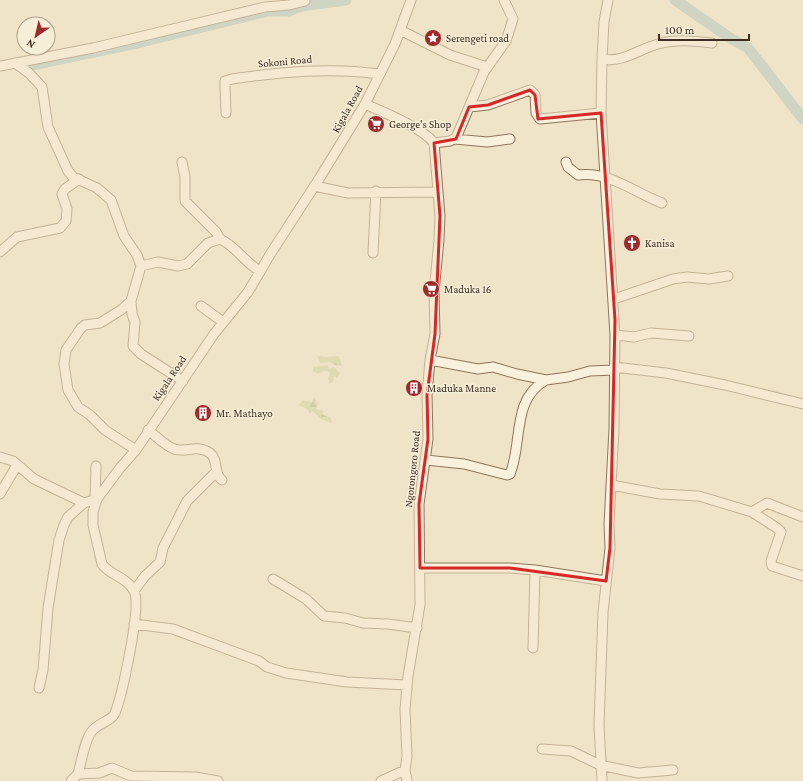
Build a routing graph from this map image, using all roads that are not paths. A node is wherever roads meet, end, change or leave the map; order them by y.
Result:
1 (307, 0) edge
2 (411, 0) edge
3 (504, 0) edge
4 (608, 0) edge
5 (400, 30) junction
6 (712, 43) dead end
7 (602, 59) junction
8 (15, 63) junction
9 (0, 66) edge
10 (487, 67) junction
11 (379, 74) junction
12 (365, 104) junction
13 (469, 107) junction
14 (226, 113) dead end
15 (601, 113) junction
16 (510, 139) dead end
17 (455, 140) junction
18 (434, 143) junction
19 (182, 162) dead end
20 (566, 162) dead end
21 (605, 177) junction
22 (79, 179) junction
23 (314, 186) junction
24 (376, 191) junction
25 (438, 192) junction
26 (662, 202) dead end
27 (220, 239) junction
28 (0, 252) edge
29 (373, 253) dead end
30 (141, 266) junction
31 (260, 271) junction
32 (728, 276) dead end
33 (614, 299) junction
34 (131, 301) junction
35 (200, 306) dead end
36 (223, 322) junction
37 (615, 335) junction
38 (689, 336) dead end
39 (430, 360) junction
40 (614, 368) junction
41 (546, 380) junction
42 (182, 381) junction
43 (803, 404) edge
44 (148, 430) junction
45 (136, 450) junction
46 (0, 457) edge
47 (426, 460) junction
48 (17, 465) junction
49 (96, 466) dead end
50 (217, 472) junction
51 (222, 480) dead end
52 (611, 485) junction
53 (0, 494) edge
54 (96, 499) junction
55 (84, 503) junction
56 (752, 512) junction
57 (803, 517) edge
58 (420, 568) junction
59 (535, 570) junction
60 (803, 576) edge
61 (273, 579) dead end
62 (606, 581) junction
63 (134, 591) junction
64 (134, 624) junction
65 (417, 628) junction
66 (533, 648) dead end
67 (407, 685) junction
68 (39, 688) dead end
69 (542, 749) dead end
70 (600, 764) junction
71 (405, 770) junction
72 (673, 770) dead end
73 (78, 774) junction
74 (638, 777) edge
75 (195, 779) edge
76 (71, 781) edge
77 (218, 781) edge
78 (381, 781) edge
79 (407, 781) edge
80 (602, 781) edge

1 - 8 street
2 - 5 street, Kigala Road
3 - 10 street
4 - 7 street
5 - 10 street
5 - 11 street, Kigala Road
6 - 7 street
7 - 15 street
8 - 9 street
8 - 22 street
10 - 13 street
11 - 12 street, Kigala Road
11 - 14 street, Sokoni Road
12 - 18 street
12 - 23 street, Kigala Road
13 - 15 street
13 - 17 street
15 - 21 street
16 - 17 street
17 - 18 street
18 - 25 street, Ngorongoro Road
19 - 27 street
20 - 21 street
21 - 26 street
21 - 33 street
22 - 28 street
22 - 30 street
23 - 24 street
23 - 31 street, Kigala Road
24 - 25 street
24 - 29 street
25 - 39 street, Ngorongoro Road
27 - 30 street
27 - 31 street
30 - 34 street
31 - 36 street, Kigala Road
32 - 33 street
33 - 37 street
34 - 42 street
34 - 45 street
35 - 36 street
36 - 42 street, Kigala Road
37 - 38 street
37 - 40 street
39 - 41 street
39 - 47 street, Ngorongoro Road
40 - 41 street
40 - 43 street
40 - 52 street
41 - 47 street
42 - 44 street, Kigala Road
44 - 45 street, Kigala Road
44 - 50 street
45 - 54 street, Kigala Road
46 - 48 street
47 - 58 street, Ngorongoro Road
48 - 53 street
48 - 55 street
49 - 54 street
50 - 51 street
50 - 63 street
52 - 56 street
52 - 62 street
54 - 55 street
54 - 63 street, Kigala Road
55 - 68 street
56 - 57 street
56 - 60 street
58 - 59 street
58 - 65 street, Ngorongoro Road
59 - 62 street
59 - 66 street
61 - 65 street
62 - 70 street
63 - 64 street
64 - 67 street
64 - 73 street
65 - 67 street, Ngorongoro Road
67 - 71 street, Ngorongoro Road
69 - 70 street
70 - 74 street
70 - 80 street
71 - 78 street
71 - 79 street, Ngorongoro Road
72 - 74 street
73 - 75 street
73 - 76 street
75 - 77 street

